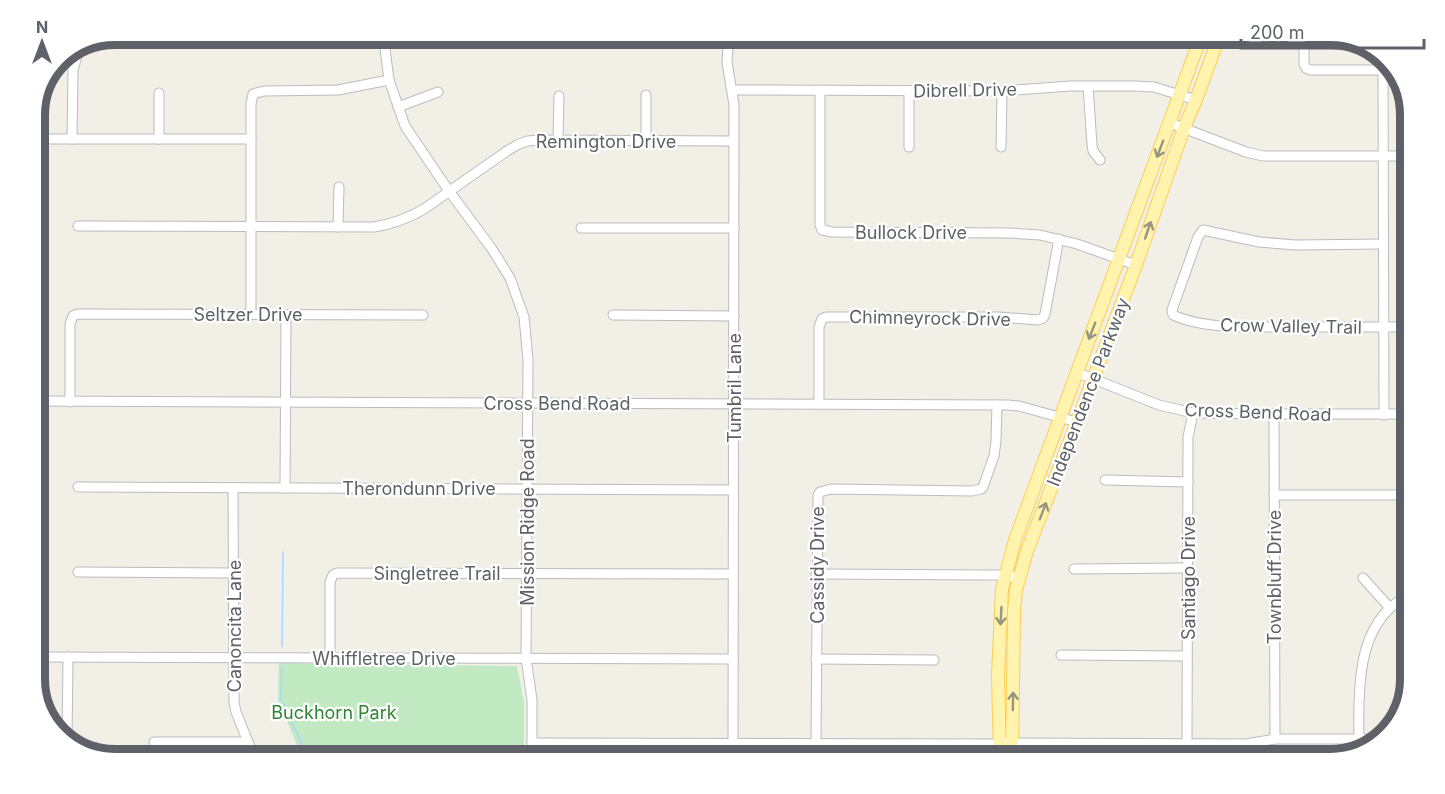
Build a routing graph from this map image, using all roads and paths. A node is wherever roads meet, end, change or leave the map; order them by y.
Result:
1 (386, 45) edge
2 (728, 45) edge
3 (1198, 45) edge
4 (1216, 45) edge
5 (1304, 45) edge
6 (77, 56) edge
7 (1383, 70) joint
8 (389, 80) junction
9 (1088, 86) junction
10 (732, 90) junction
11 (820, 91) junction
12 (909, 91) junction
13 (1002, 91) junction
14 (438, 92) dead end
15 (159, 93) dead end
16 (1181, 94) junction
17 (646, 95) dead end
18 (559, 96) dead end
19 (1196, 100) junction
20 (398, 107) junction
21 (1170, 123) junction
22 (1184, 128) junction
23 (45, 139) edge
24 (72, 139) junction
25 (159, 139) junction
26 (251, 139) junction
27 (558, 140) junction
28 (646, 140) junction
29 (734, 141) junction
30 (909, 147) dead end
31 (1002, 147) dead end
32 (1383, 156) junction
33 (1400, 156) edge
34 (1100, 160) dead end
35 (339, 187) dead end
36 (449, 191) junction
37 (78, 226) dead end
38 (251, 227) junction
39 (338, 227) junction
40 (581, 228) dead end
41 (734, 228) junction
42 (1059, 239) junction
43 (1383, 244) junction
44 (1119, 259) junction
45 (1136, 265) junction
46 (251, 314) junction
47 (286, 315) junction
48 (423, 315) dead end
49 (613, 315) dead end
50 (734, 316) junction
51 (1384, 327) junction
52 (1400, 327) edge
53 (1076, 372) junction
54 (1093, 378) junction
55 (45, 402) edge
56 (70, 402) junction
57 (285, 402) junction
58 (527, 402) junction
59 (734, 404) junction
60 (819, 404) junction
61 (997, 405) junction
62 (1193, 413) junction
63 (1274, 414) junction
64 (1400, 414) edge
65 (1384, 415) junction
66 (1060, 417) junction
67 (1077, 422) junction
68 (1105, 480) dead end
69 (1188, 482) junction
70 (78, 487) dead end
71 (233, 488) junction
72 (285, 488) junction
73 (527, 489) junction
74 (734, 489) junction
75 (1274, 495) junction
76 (1400, 495) edge
77 (1187, 568) junction
78 (1074, 569) dead end
79 (78, 572) dead end
80 (233, 573) junction
81 (526, 573) junction
82 (733, 574) junction
83 (816, 574) junction
84 (1005, 575) junction
85 (1019, 578) junction
86 (1363, 578) dead end
87 (1400, 601) edge
88 (1390, 608) junction
89 (1061, 655) dead end
90 (1187, 656) junction
91 (45, 657) edge
92 (68, 657) junction
93 (233, 657) junction
94 (330, 657) junction
95 (526, 658) junction
96 (733, 659) junction
97 (816, 659) junction
98 (934, 660) dead end
99 (67, 730) edge
100 (1275, 739) junction
101 (1358, 739) junction
102 (1366, 739) edge
103 (154, 741) dead end
104 (247, 742) junction
105 (532, 742) junction
106 (733, 743) junction
107 (816, 743) junction
108 (1006, 743) junction
109 (1359, 743) edge
110 (1232, 744) junction
111 (1187, 745) junction
112 (250, 749) edge
113 (532, 749) edge
114 (1004, 749) edge
115 (1008, 749) edge
116 (1232, 749) edge

1 - 8 street, Mission Ridge Road
2 - 10 street, Tumbril Lane
3 - 16 main road, Independence Parkway
4 - 19 main road, Independence Parkway
5 - 7 street
6 - 24 street
7 - 32 street
8 - 20 street, Mission Ridge Road
8 - 26 street
9 - 13 street, Dibrell Drive
9 - 16 street, Dibrell Drive
9 - 34 street
10 - 11 street, Dibrell Drive
10 - 29 street, Tumbril Lane
11 - 12 street, Dibrell Drive
11 - 42 street, Bullock Drive
12 - 13 street, Dibrell Drive
12 - 30 street
13 - 31 street
14 - 20 street
15 - 25 street
16 - 19 street, Dibrell Drive
16 - 21 main road, Independence Parkway
17 - 28 street
18 - 27 street
19 - 22 main road, Independence Parkway
20 - 36 street, Mission Ridge Road
21 - 22 street
21 -> 44 main road, Independence Parkway
22 - 32 street
45 -> 22 main road, Independence Parkway
23 - 24 street
24 - 25 street
25 - 26 street
26 - 38 street
27 - 28 street, Remington Drive
27 - 36 street, Remington Drive
28 - 29 street, Remington Drive
29 - 41 street, Tumbril Lane
32 - 33 street
32 - 43 street
35 - 39 street
36 - 39 street, Remington Drive
36 - 58 street, Mission Ridge Road
37 - 38 street, Remington Drive
38 - 39 street, Remington Drive
38 - 46 street
40 - 41 street
41 - 50 street, Tumbril Lane
42 - 44 street, Bullock Drive
42 - 60 street, Chimneyrock Drive
43 - 51 street
43 - 51 street, Crow Valley Trail
44 - 45 street, Bullock Drive
44 -> 53 main road, Independence Parkway
45 - 54 main road, Independence Parkway
46 - 47 street, Seltzer Drive
46 - 56 street, Seltzer Drive
47 - 48 street, Seltzer Drive
47 - 57 street
49 - 50 street
50 - 59 street, Tumbril Lane
51 - 52 street, Crow Valley Trail
51 - 65 street
53 - 54 street, Cross Bend Road
53 - 66 main road, Independence Parkway
54 - 62 street, Cross Bend Road
54 - 67 main road, Independence Parkway
55 - 56 street, Cross Bend Road
56 - 57 street, Cross Bend Road
57 - 58 street, Cross Bend Road
57 - 72 street
58 - 59 street, Cross Bend Road
58 - 73 street, Mission Ridge Road
59 - 60 street, Cross Bend Road
59 - 74 street, Tumbril Lane
60 - 61 street, Cross Bend Road
61 - 66 street, Cross Bend Road
61 - 83 street, Cassidy Drive
62 - 63 street, Cross Bend Road
62 - 69 street, Santiago Drive
63 - 65 street, Cross Bend Road
63 - 75 street, Townbluff Drive
64 - 65 street, Cross Bend Road
66 - 67 street, Cross Bend Road
66 - 84 main road, Independence Parkway
85 -> 67 main road, Independence Parkway
68 - 69 street
69 - 77 street, Santiago Drive
70 - 71 street, Therondunn Drive
71 - 72 street, Therondunn Drive
71 - 80 street, Canoncita Lane
72 - 73 street, Therondunn Drive
73 - 74 street, Therondunn Drive
73 - 81 street, Mission Ridge Road
74 - 82 street, Tumbril Lane
75 - 76 street
75 - 100 street, Townbluff Drive
77 - 78 street
77 - 90 street, Santiago Drive
79 - 80 street
80 - 93 street, Canoncita Lane
81 - 82 street, Singletree Trail
81 - 94 street, Singletree Trail
81 - 95 street, Mission Ridge Road
82 - 96 street, Tumbril Lane
83 - 84 street
83 - 97 street, Cassidy Drive
84 - 85 street
84 -> 108 main road, Independence Parkway
108 -> 85 main road, Independence Parkway
86 - 88 street
87 - 88 street
88 - 101 street
89 - 90 street
90 - 111 street, Santiago Drive
91 - 92 street, Whiffletree Drive
92 - 93 street, Whiffletree Drive
92 - 99 street
93 - 94 street, Whiffletree Drive
93 - 104 street, Canoncita Lane
94 - 95 street, Whiffletree Drive
95 - 96 street, Whiffletree Drive
95 - 105 street, Mission Ridge Road
96 - 106 street, Tumbril Lane
97 - 98 street
97 - 107 street, Cassidy Drive
100 - 101 street
100 - 110 street
101 - 102 street
101 - 109 street
103 - 104 street
104 - 112 street, Canoncita Lane
105 - 106 street
105 - 113 street, Mission Ridge Road
106 - 107 street
107 - 108 street
108 - 111 street
108 - 114 main road, Independence Parkway
108 - 115 main road, Independence Parkway
110 - 111 street
110 - 116 street

